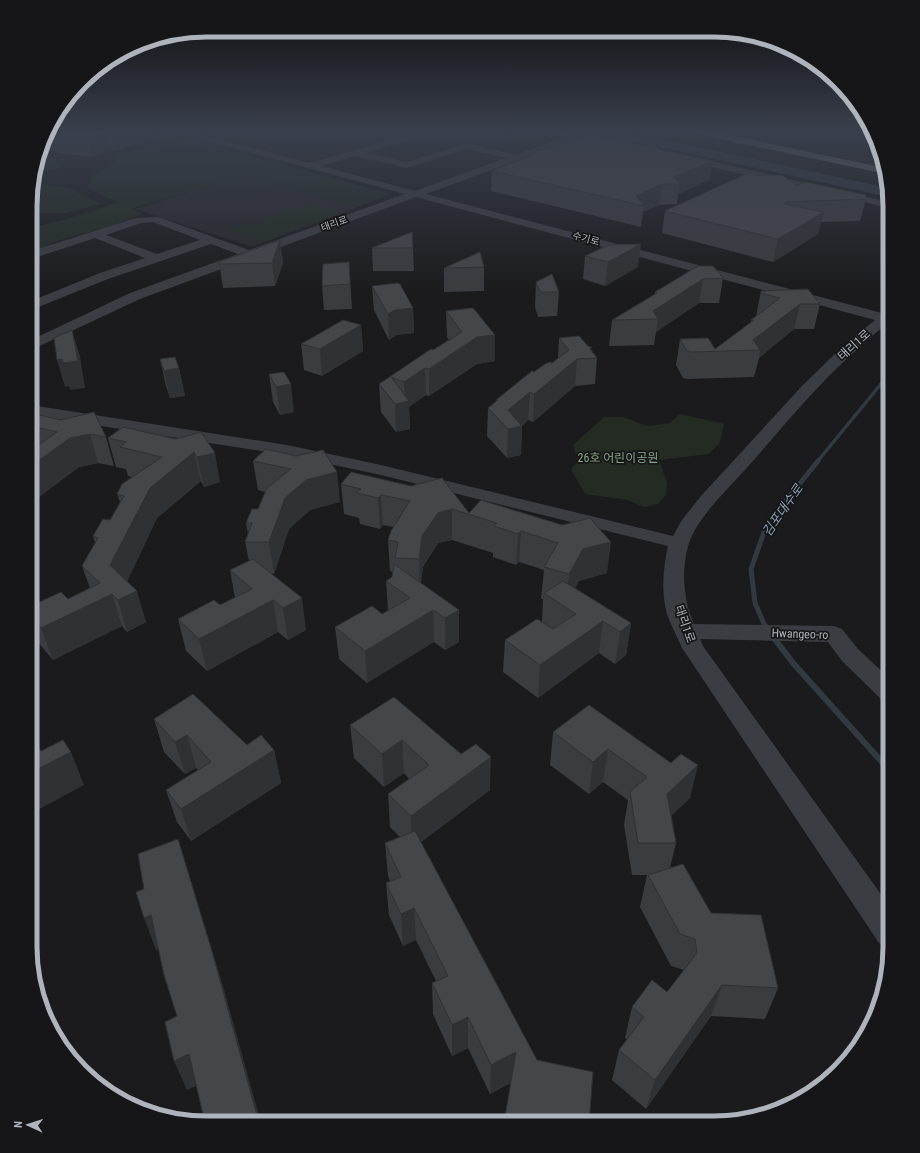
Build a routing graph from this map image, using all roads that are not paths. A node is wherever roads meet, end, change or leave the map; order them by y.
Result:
1 (379, 184) edge
2 (446, 184) edge
3 (797, 184) edge
4 (418, 194) junction
5 (883, 203) edge
6 (94, 234) junction
7 (210, 240) junction
8 (37, 253) edge
9 (250, 254) junction
10 (156, 258) junction
11 (37, 304) edge
12 (883, 315) edge
13 (883, 319) edge
14 (37, 343) edge
15 (37, 411) edge
16 (679, 542) junction
17 (686, 631) junction
18 (883, 686) edge
19 (883, 923) edge

1 - 4 street, 수기로
2 - 4 street, 태리로
3 - 5 street
4 - 9 street, 태리로
4 - 12 street, 수기로
6 - 7 street
6 - 8 street
6 - 10 street
7 - 9 street
7 - 10 street
9 - 14 street, 태리로
10 - 11 street
13 - 16 street, 태리1로
15 - 16 street
16 - 17 street, 태리1로
17 - 18 street, Hwangeo-ro
17 - 19 street, 태리1로

